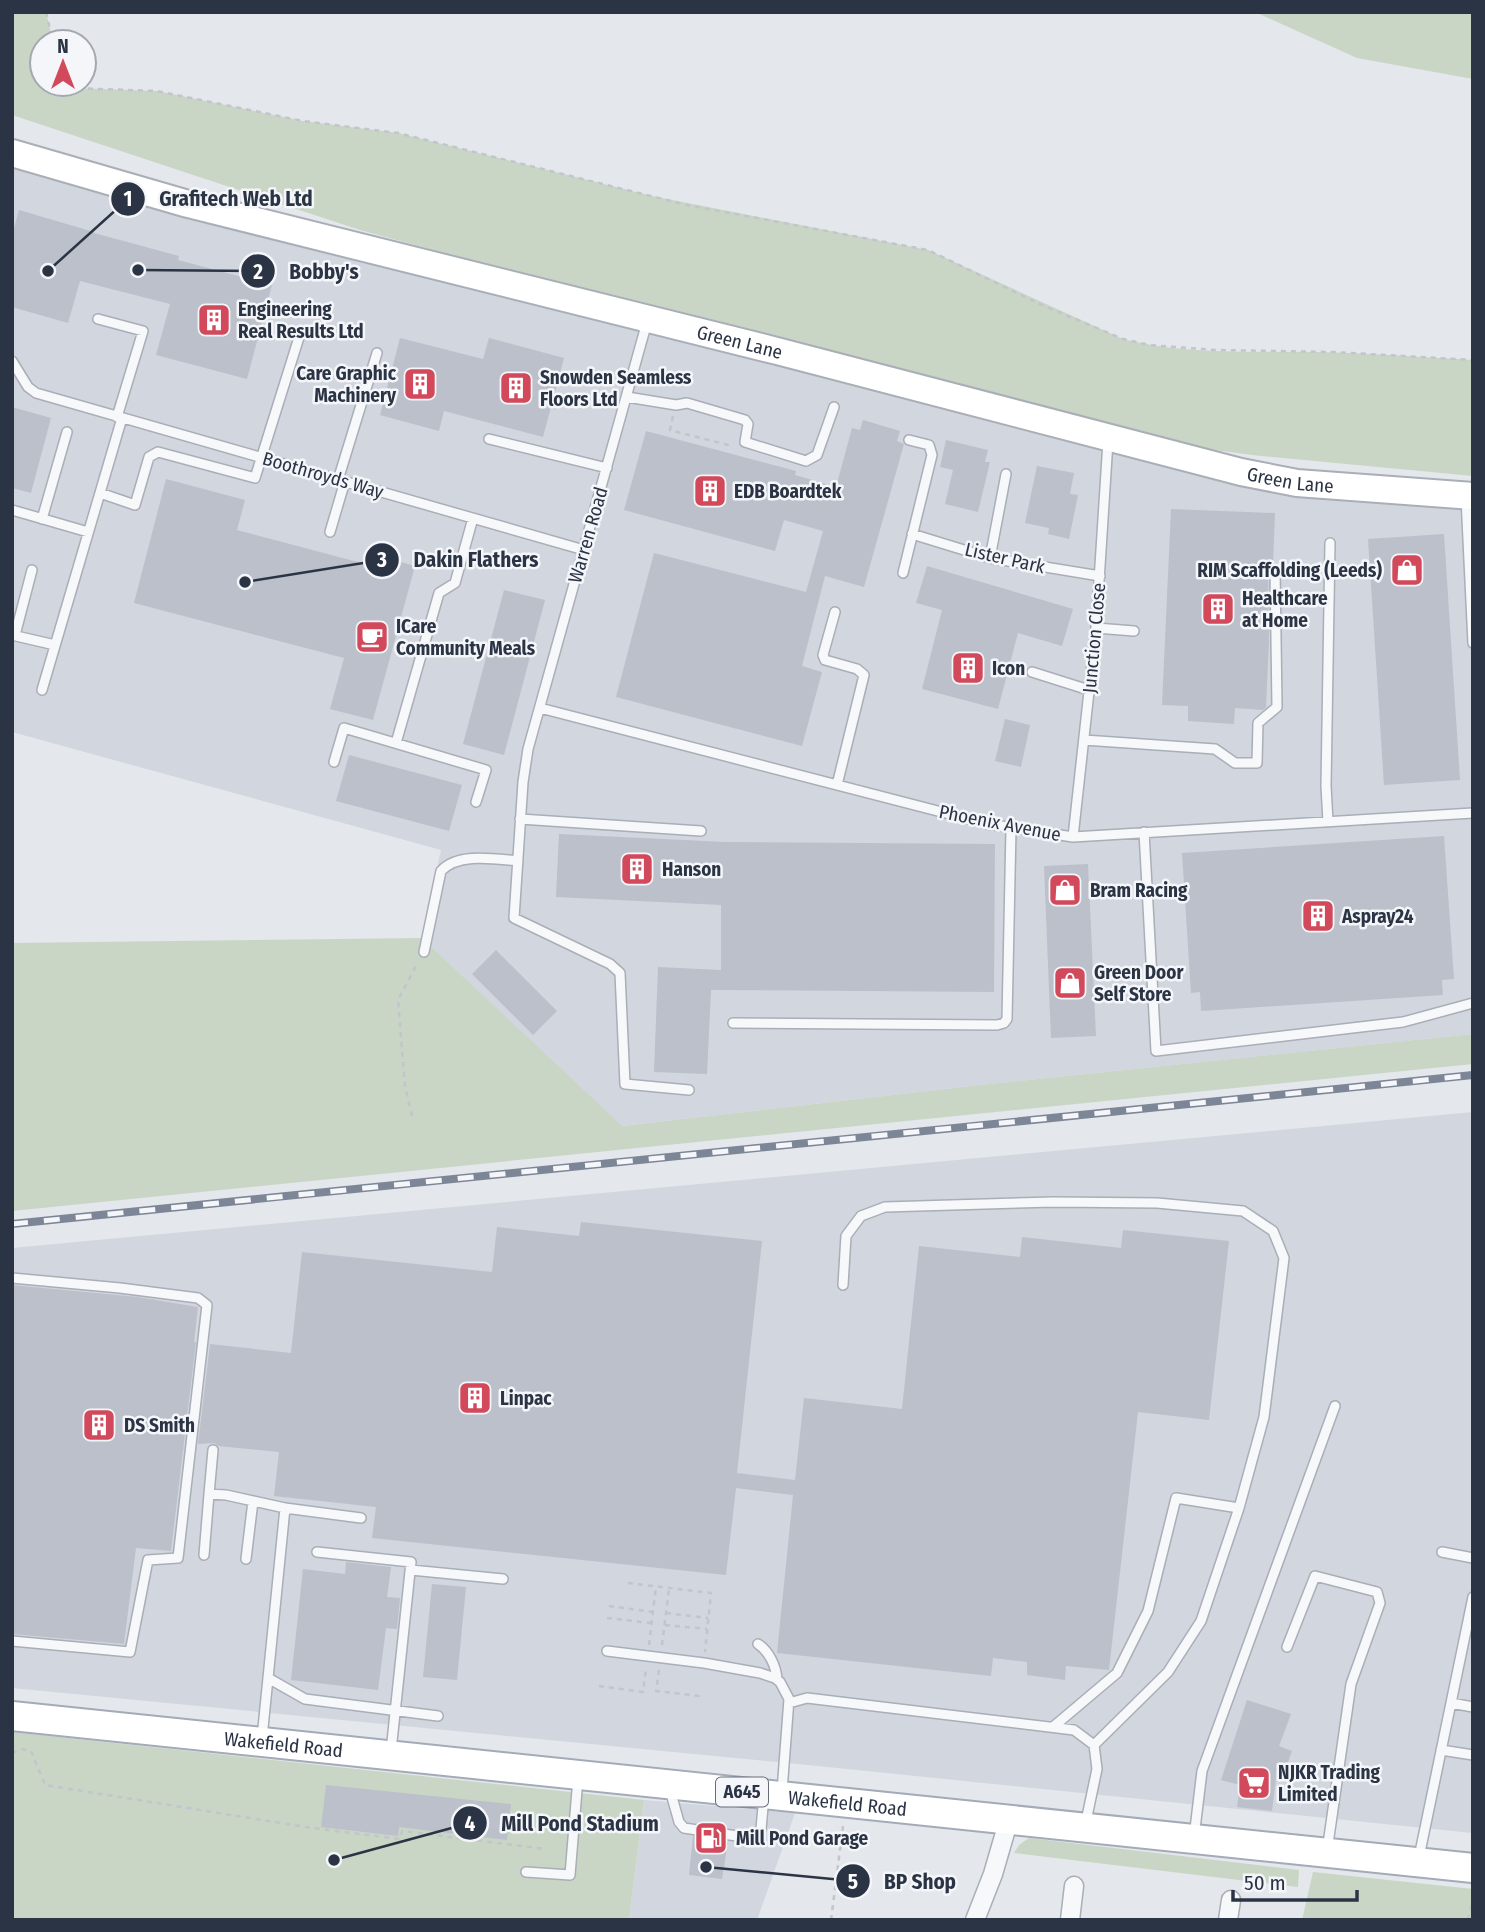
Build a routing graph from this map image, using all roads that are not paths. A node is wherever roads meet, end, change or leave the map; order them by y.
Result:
1 (13, 154) edge
2 (98, 319) dead end
3 (648, 320) junction
4 (301, 331) dead end
5 (377, 353) dead end
6 (12, 361) edge
7 (626, 397) junction
8 (834, 407) dead end
9 (120, 417) junction
10 (67, 432) dead end
11 (489, 439) dead end
12 (1108, 439) junction
13 (909, 440) dead end
14 (262, 458) junction
15 (607, 468) junction
16 (1006, 474) dead end
17 (342, 481) junction
18 (100, 493) junction
19 (1469, 496) edge
20 (12, 510) edge
21 (473, 518) junction
22 (42, 519) junction
23 (88, 532) junction
24 (330, 532) dead end
25 (912, 534) junction
26 (1330, 544) dead end
27 (584, 550) junction
28 (990, 558) junction
29 (32, 570) dead end
30 (1275, 570) dead end
31 (903, 573) dead end
32 (1100, 576) junction
33 (835, 612) dead end
34 (1096, 628) junction
35 (1134, 631) dead end
36 (14, 635) edge
37 (1473, 643) edge
38 (55, 645) junction
39 (1032, 672) dead end
40 (42, 690) dead end
41 (1089, 690) junction
42 (540, 708) junction
43 (1084, 740) junction
44 (396, 743) junction
45 (334, 762) dead end
46 (837, 785) junction
47 (476, 802) dead end
48 (1473, 813) edge
49 (520, 819) junction
50 (1328, 822) junction
51 (1011, 828) junction
52 (701, 831) dead end
53 (1144, 832) junction
54 (1073, 836) junction
55 (518, 861) junction
56 (424, 952) road end
57 (1473, 1003) edge
58 (733, 1023) dead end
59 (689, 1090) dead end
60 (12, 1278) edge
61 (843, 1285) dead end
62 (1335, 1406) dead end
63 (213, 1450) dead end
64 (209, 1494) junction
65 (253, 1501) junction
66 (285, 1508) junction
67 (1239, 1508) junction
68 (361, 1518) dead end
69 (317, 1552) dead end
70 (1442, 1552) dead end
71 (204, 1555) dead end
72 (1472, 1557) edge
73 (246, 1559) dead end
74 (411, 1570) junction
75 (503, 1578) dead end
76 (1473, 1597) edge
77 (12, 1641) edge
78 (758, 1644) dead end
79 (1287, 1647) dead end
80 (607, 1651) dead end
81 (268, 1678) junction
82 (777, 1679) junction
83 (789, 1703) junction
84 (1451, 1703) junction
85 (1473, 1707) edge
86 (395, 1711) junction
87 (12, 1716) edge
88 (438, 1716) dead end
89 (1053, 1727) junction
90 (262, 1743) junction
91 (1094, 1745) junction
92 (1441, 1750) junction
93 (1473, 1755) edge
94 (390, 1756) junction
95 (578, 1776) junction
96 (668, 1785) junction
97 (773, 1796) junction
98 (1009, 1819) junction
99 (1085, 1827) junction
100 (1194, 1839) junction
101 (1327, 1853) junction
102 (1418, 1863) junction
103 (1473, 1868) edge
104 (526, 1872) dead end
105 (1074, 1886) dead end
106 (1231, 1900) dead end
107 (975, 1920) edge
108 (1070, 1920) edge
109 (1228, 1920) edge

1 - 3 street, Green Lane
2 - 9 lane
3 - 7 lane, Warren Road
3 - 12 street, Green Lane
4 - 14 lane
5 - 17 lane
6 - 9 lane, Boothroyds Way
7 - 8 lane
7 - 15 lane, Warren Road
9 - 14 lane, Boothroyds Way
9 - 18 lane
10 - 22 lane
11 - 15 lane
12 - 19 street, Green Lane
12 - 32 lane, Junction Close
13 - 25 lane
14 - 17 lane, Boothroyds Way
14 - 18 lane
15 - 27 lane, Warren Road
16 - 28 lane
17 - 21 lane, Boothroyds Way
17 - 24 lane
18 - 23 lane
19 - 37 lane
20 - 22 lane
21 - 27 lane, Boothroyds Way
21 - 44 lane
22 - 23 lane
23 - 38 lane
25 - 28 lane, Lister Park
25 - 31 lane
26 - 50 lane
27 - 42 lane, Warren Road
28 - 32 lane, Lister Park
29 - 36 lane
30 - 43 lane
32 - 34 lane, Junction Close
33 - 46 lane
34 - 35 lane
34 - 41 lane, Junction Close
36 - 38 lane
38 - 40 lane
39 - 41 lane
41 - 43 lane, Junction Close
42 - 46 lane, Phoenix Avenue
42 - 49 lane, Warren Road
43 - 54 lane, Junction Close
44 - 45 lane
44 - 47 lane
46 - 51 lane, Phoenix Avenue
48 - 50 lane, Phoenix Avenue
49 - 52 lane
49 - 55 lane, Warren Road
50 - 53 lane, Phoenix Avenue
51 - 54 lane, Phoenix Avenue
51 - 58 lane
53 - 54 lane, Phoenix Avenue
53 - 57 lane
55 - 56 lane
55 - 59 lane, Warren Road
60 - 77 lane
61 - 67 lane
62 - 100 lane
63 - 64 lane
64 - 65 lane
64 - 71 lane
65 - 66 lane
65 - 73 lane
66 - 68 lane
66 - 81 lane
67 - 89 lane
67 - 91 lane
69 - 74 lane
70 - 72 lane
74 - 75 lane
74 - 86 lane
76 - 84 lane
78 - 82 lane
79 - 101 lane
80 - 82 lane
81 - 86 lane
81 - 90 lane
82 - 83 lane
83 - 89 lane
83 - 97 lane
84 - 85 lane
84 - 92 lane
86 - 88 lane
86 - 94 lane
87 - 90 main road, Wakefield Road / A645
89 - 91 lane
90 - 94 main road, Wakefield Road / A645
91 - 99 lane
92 - 93 lane
92 - 102 lane
94 - 95 main road, Wakefield Road / A645
95 - 96 main road, Wakefield Road / A645
95 - 104 lane
96 - 97 main road, Wakefield Road / A645
96 - 97 lane
97 - 98 main road, Wakefield Road / A645
98 - 99 main road, Wakefield Road / A645
98 - 107 street
99 - 100 main road, Wakefield Road / A645
100 - 101 main road, Wakefield Road / A645
101 - 102 main road, Wakefield Road / A645
102 - 103 main road, Wakefield Road / A645
105 - 108 street
106 - 109 street

